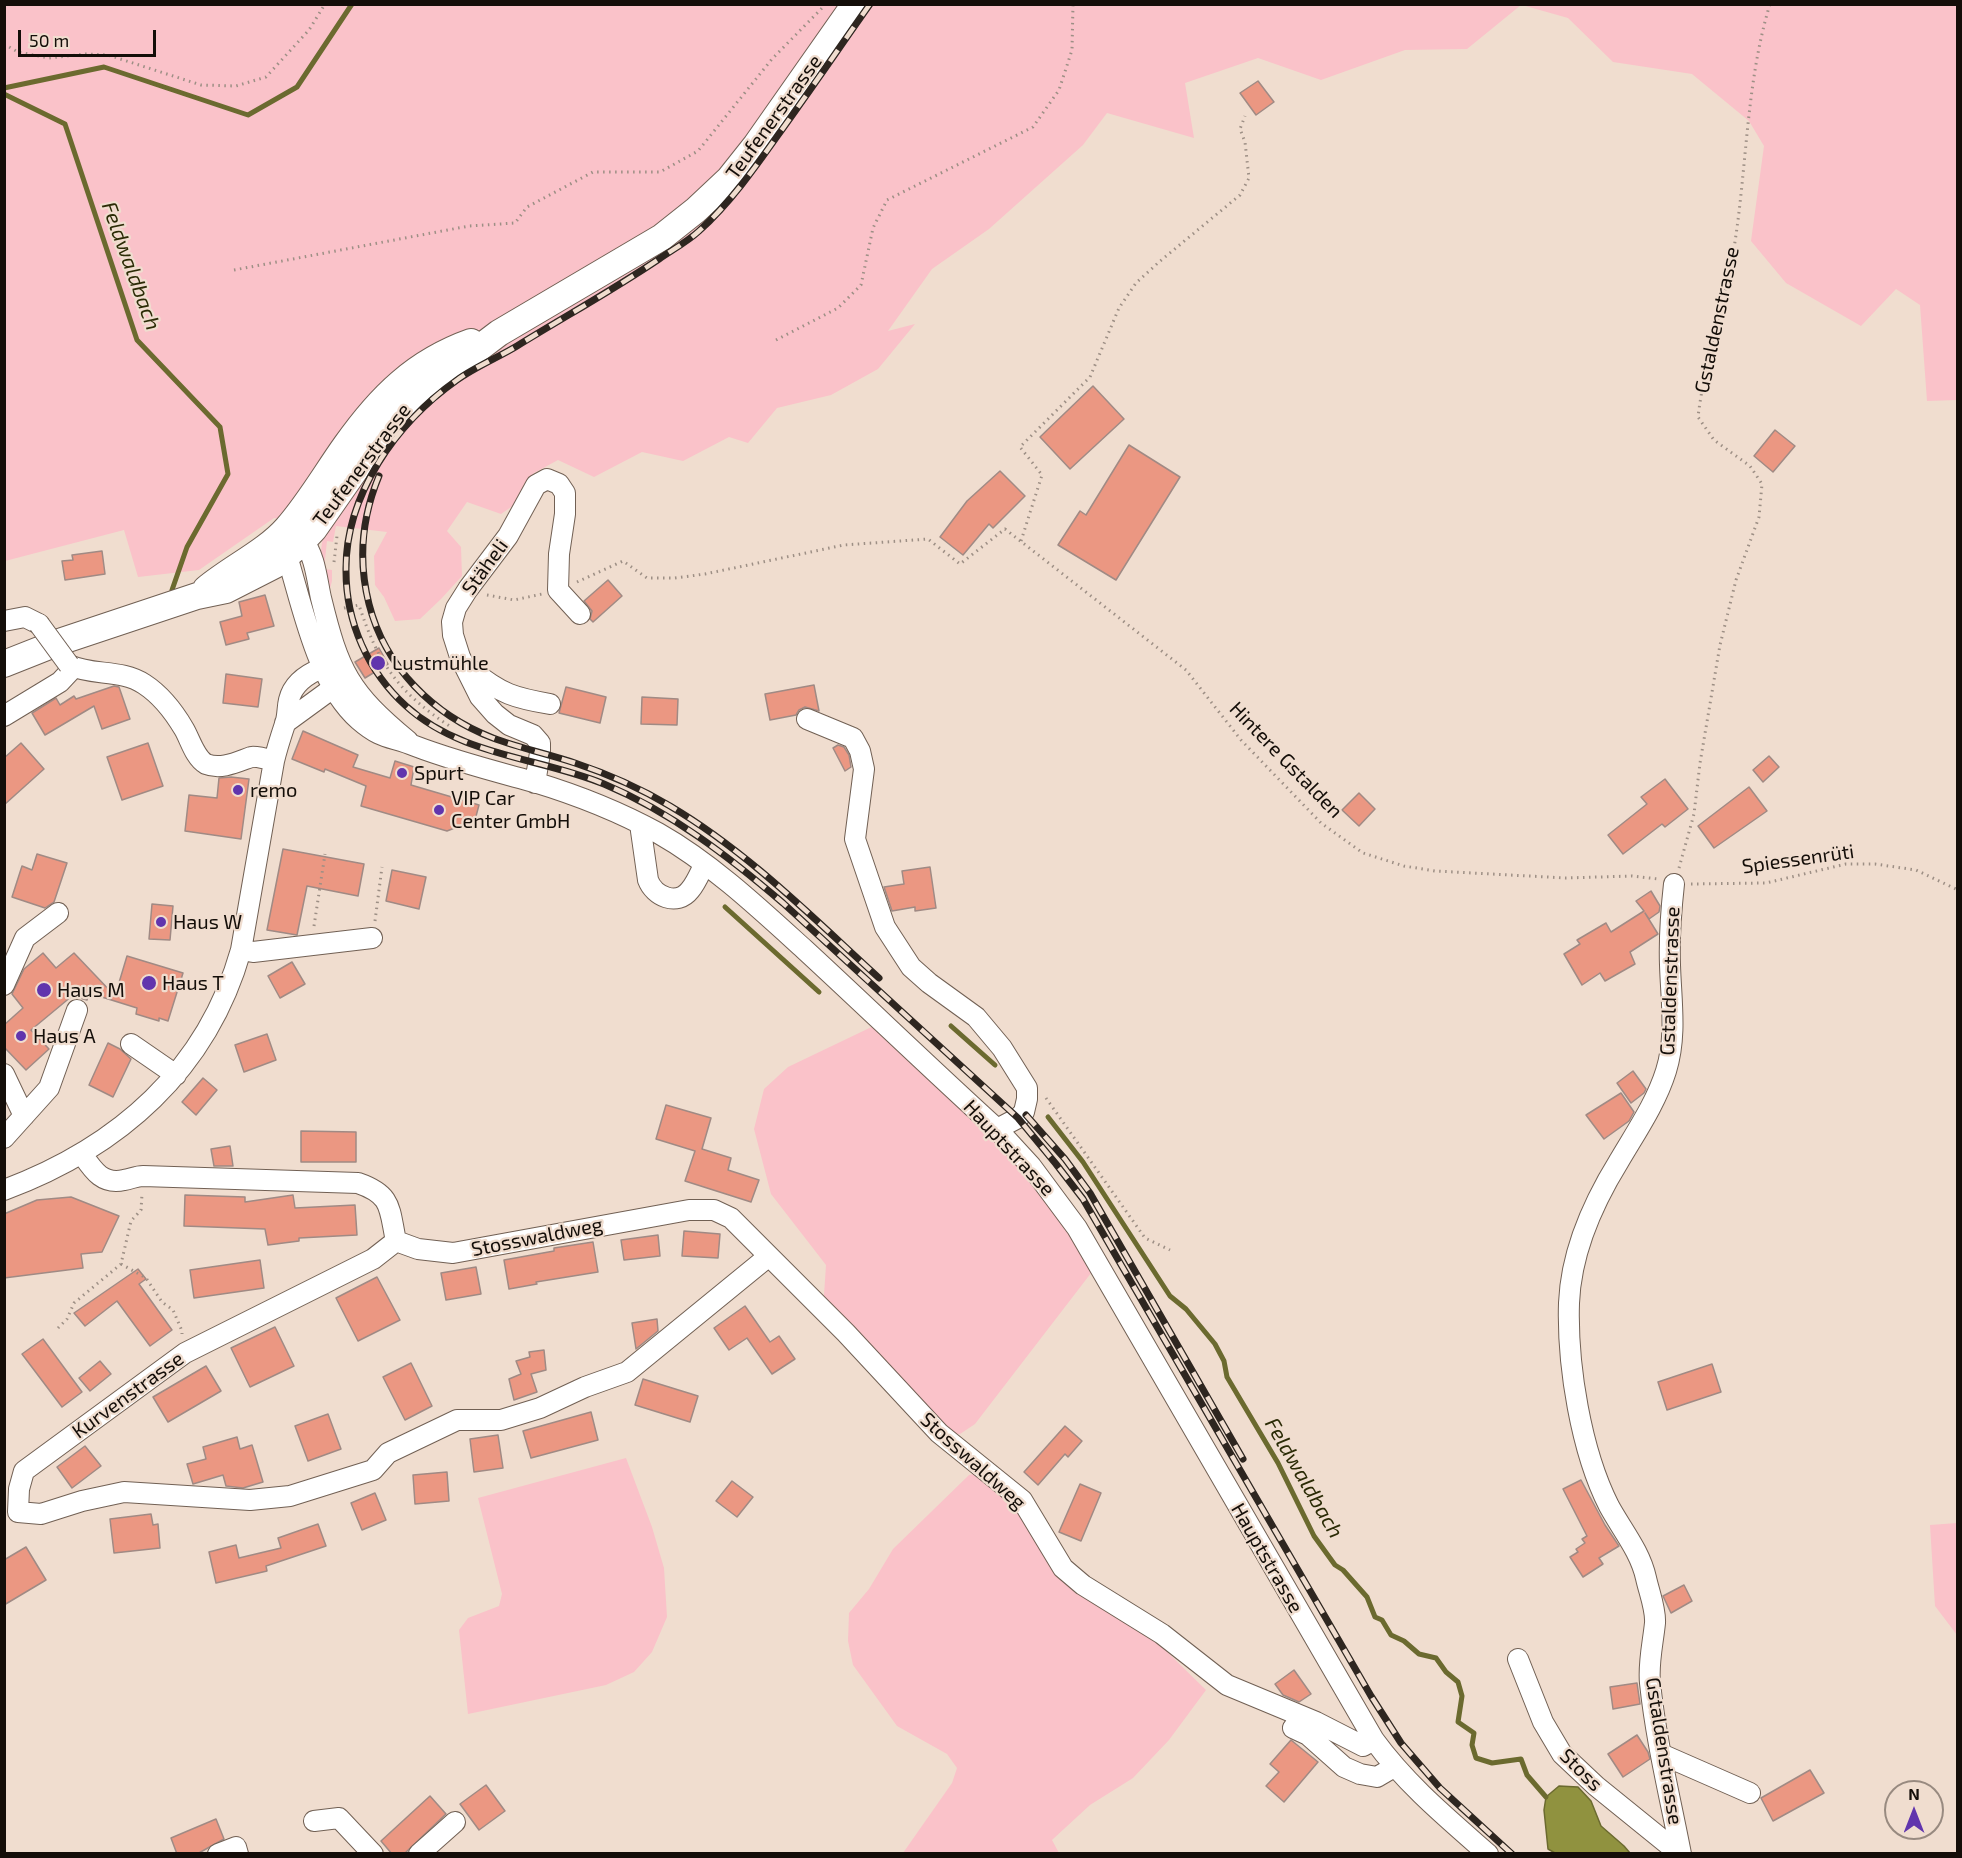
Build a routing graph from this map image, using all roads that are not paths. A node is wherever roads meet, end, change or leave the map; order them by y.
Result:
1 (855, 4) edge
2 (290, 543) junction
3 (580, 614) dead end
4 (4, 621) edge
5 (4, 664) edge
6 (71, 666) junction
7 (322, 668) junction
8 (343, 671) junction
9 (468, 674) junction
10 (333, 688) junction
11 (550, 704) dead end
12 (4, 716) edge
13 (807, 719) dead end
14 (285, 723) junction
15 (413, 745) junction
16 (274, 761) junction
17 (535, 783) junction
18 (640, 824) junction
19 (704, 865) junction
20 (1674, 884) road end
21 (58, 913) dead end
22 (372, 938) road end
23 (241, 950) junction
24 (4, 985) edge
25 (77, 1010) dead end
26 (130, 1044) dead end
27 (4, 1074) edge
28 (176, 1075) junction
29 (24, 1116) junction
30 (997, 1129) junction
31 (4, 1138) edge
32 (82, 1154) junction
33 (4, 1190) edge
34 (396, 1241) junction
35 (769, 1256) junction
36 (11, 1517) edge
37 (1518, 1659) dead end
38 (1293, 1728) dead end
39 (1374, 1740) junction
40 (1661, 1754) junction
41 (1394, 1767) junction
42 (1750, 1793) dead end
43 (314, 1821) dead end
44 (455, 1822) dead end
45 (218, 1854) edge
46 (238, 1854) edge
47 (373, 1854) edge
48 (419, 1854) edge
49 (1488, 1854) edge
50 (1681, 1854) edge

1 - 2 main road, Teufenerstrasse
2 - 5 main road
2 - 7 street
2 - 8 street, Teufenerstrasse
3 - 9 street, Stäheli
4 - 6 street, bridge
6 - 12 street
6 - 16 street
7 - 8 street
7 - 10 street, Hauptstrasse
7 - 14 street
8 - 10 street
8 - 15 street, Teufenerstrasse
9 - 11 street
9 - 17 street, Stäheli
10 - 14 street
10 - 15 street, Hauptstrasse
13 - 30 street
14 - 16 street
15 - 17 street, Hauptstrasse
16 - 23 street
17 - 18 street, Hauptstrasse
18 - 19 street, Hauptstrasse
18 - 19 street
19 - 30 street, Hauptstrasse
20 - 40 street, Gstaldenstrasse
21 - 24 street
22 - 23 street
23 - 28 street
25 - 29 street
26 - 28 street
27 - 29 street
28 - 32 street
29 - 31 street
30 - 39 street, Hauptstrasse
32 - 33 street
32 - 34 street
34 - 35 street, Stosswaldweg
34 - 36 street, Kurvenstrasse
35 - 36 street, Kurvenstrasse
35 - 39 street, Stosswaldweg
37 - 50 street, Stoss
38 - 41 street
39 - 41 street, Hauptstrasse
40 - 42 street
40 - 50 street, Gstaldenstrasse
41 - 49 street, Hauptstrasse
43 - 47 street
44 - 48 street
45 - 46 street

